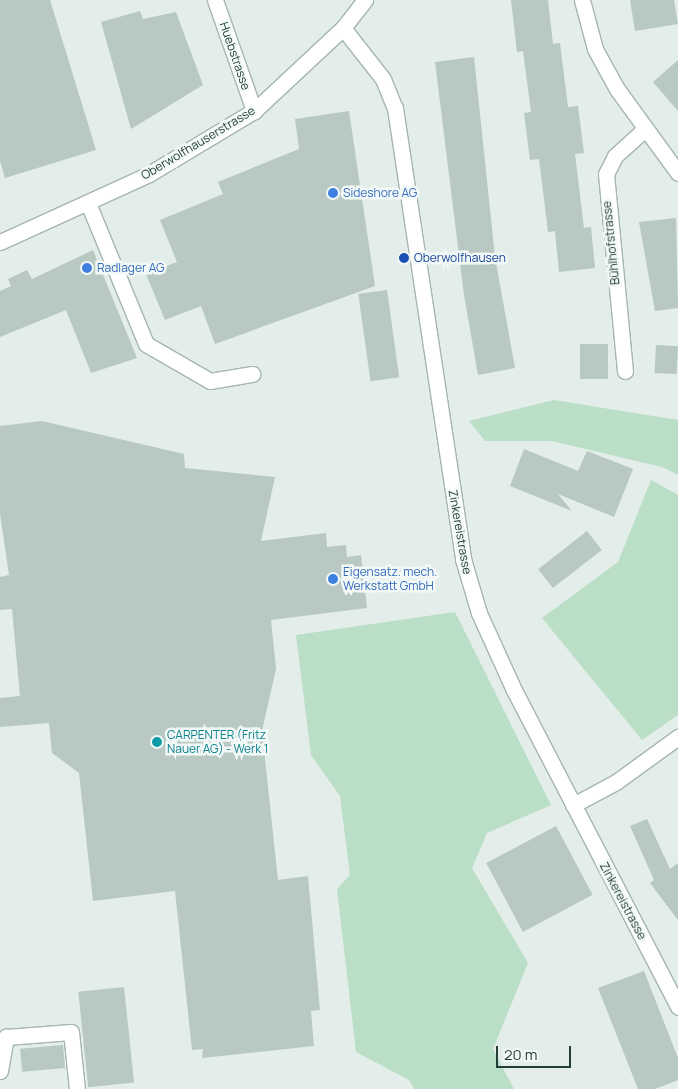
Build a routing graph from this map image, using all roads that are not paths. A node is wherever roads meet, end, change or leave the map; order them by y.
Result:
1 (215, 0) edge
2 (365, 0) edge
3 (582, 0) edge
4 (343, 28) junction
5 (254, 111) junction
6 (644, 130) junction
7 (678, 173) edge
8 (88, 203) junction
9 (0, 242) edge
10 (625, 371) dead end
11 (252, 374) dead end
12 (678, 737) edge
13 (572, 805) junction
14 (678, 1007) edge
15 (0, 1071) edge
16 (77, 1089) edge

1 - 5 street, Huebstrasse
2 - 4 street, Oberwolfhauserstrasse
3 - 6 street
4 - 5 street, Oberwolfhauserstrasse
4 - 13 street, Zinkereistrasse
5 - 8 street, Oberwolfhauserstrasse
6 - 7 street
6 - 10 street, Bühlhofstrasse
8 - 9 street, Oberwolfhauserstrasse
8 - 11 street
12 - 13 street
13 - 14 street, Zinkereistrasse
15 - 16 street

